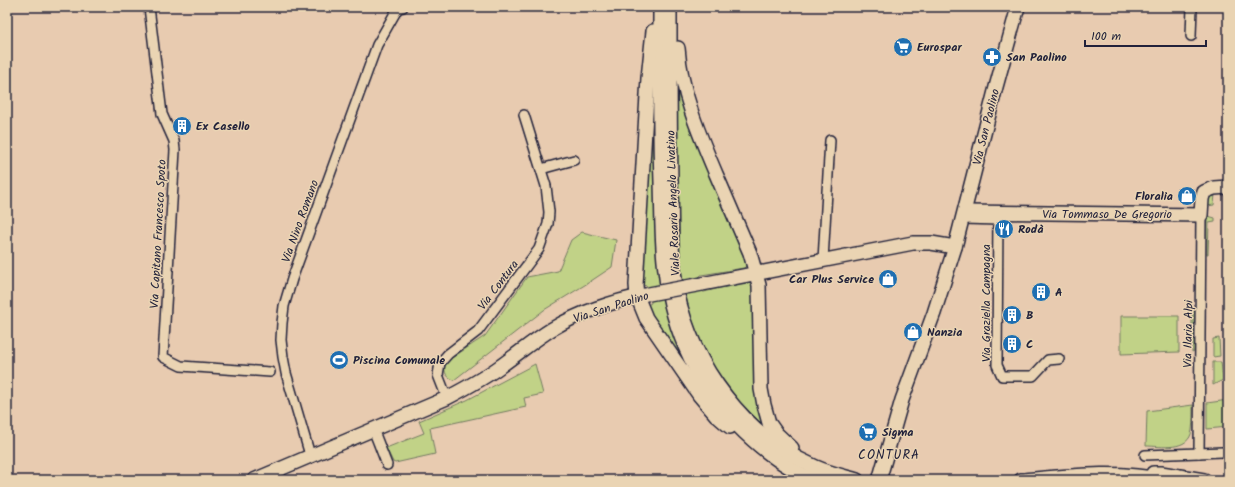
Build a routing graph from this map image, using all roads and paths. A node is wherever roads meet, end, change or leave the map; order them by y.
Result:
1 (149, 7) edge
2 (403, 7) edge
3 (655, 7) edge
4 (660, 7) edge
5 (670, 7) edge
6 (674, 7) edge
7 (1018, 7) edge
8 (1192, 7) edge
9 (1191, 36) dead end
10 (524, 115) dead end
11 (830, 140) dead end
12 (574, 160) dead end
13 (541, 169) junction
14 (1228, 187) edge
15 (964, 215) junction
16 (1201, 215) junction
17 (998, 216) junction
18 (955, 247) junction
19 (823, 260) junction
20 (757, 273) junction
21 (643, 295) junction
22 (1059, 359) dead end
23 (270, 372) dead end
24 (447, 398) junction
25 (373, 429) junction
26 (762, 449) junction
27 (1222, 452) dead end
28 (1199, 453) junction
29 (1145, 455) dead end
30 (310, 456) junction
31 (387, 464) dead end
32 (817, 474) edge
33 (1119, 474) junction
34 (880, 477) dead end
35 (254, 480) edge
36 (857, 480) edge
37 (1021, 480) edge
38 (1164, 480) edge
39 (1204, 480) edge

1 - 23 street, Via Capitano Francesco Spoto
2 - 30 street, Via Nino Romano
3 - 21 street
4 - 26 street, Viale Rosario Angelo Livatino
5 - 32 street, Viale Rosario Angelo Livatino
6 - 20 street
7 - 15 street, Via San Paolino
8 - 9 street
10 - 13 street, Via Contura
11 - 19 street
12 - 13 street
13 - 24 street, Via Contura
14 - 16 street
15 - 17 street, Via Tommaso De Gregorio
15 - 18 street, Via San Paolino
16 - 17 street, Via Tommaso De Gregorio
16 - 28 street, Via Ilaria Alpi
17 - 22 street, Via Graziella Campagna
18 - 19 street, Via San Paolino
18 - 34 street, Via San Paolino
19 - 20 street, Via San Paolino
20 - 21 street, Via San Paolino, bridge
20 - 32 street
21 - 24 street, Via San Paolino
21 - 26 street
24 - 25 street, Via San Paolino
25 - 30 street, Via San Paolino
25 - 31 street
26 - 32 street, Viale Rosario Angelo Livatino
27 - 28 street
28 - 29 street
30 - 35 street, Via San Paolino
32 - 36 street, Viale Rosario Angelo Livatino
33 - 37 street
33 - 38 street
33 - 39 street

